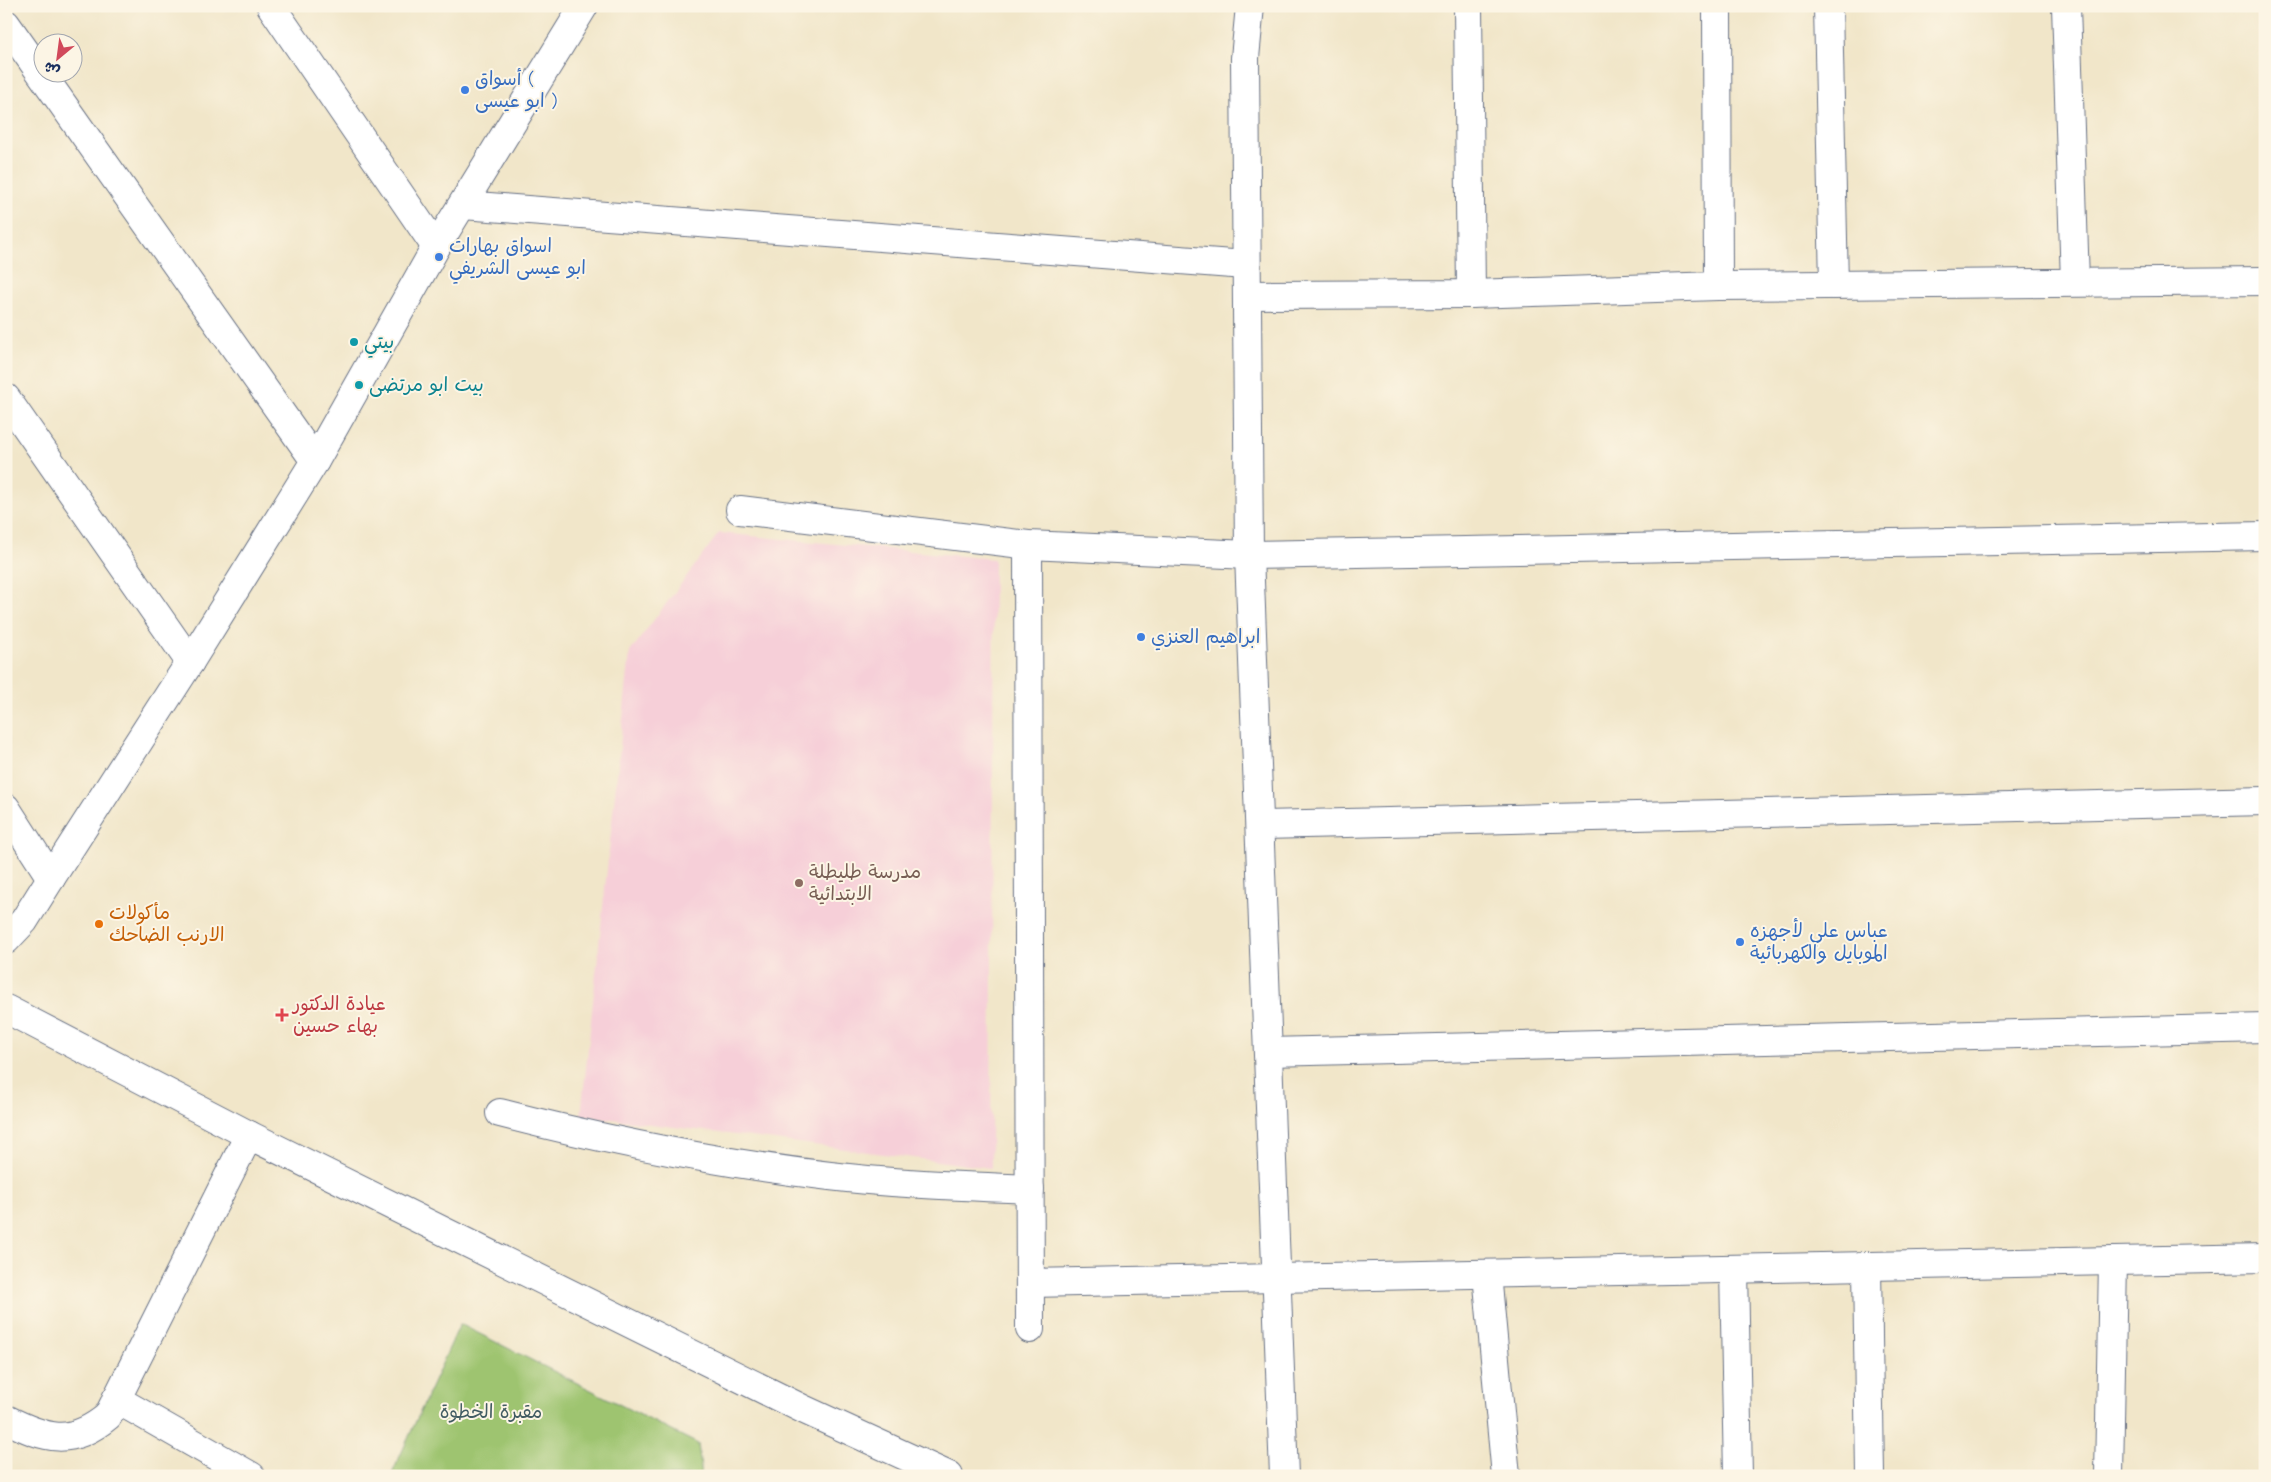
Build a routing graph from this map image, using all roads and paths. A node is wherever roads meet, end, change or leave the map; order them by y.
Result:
1 (271, 6) edge
2 (584, 6) edge
3 (1250, 6) edge
4 (1468, 6) edge
5 (1717, 6) edge
6 (1828, 6) edge
7 (2066, 6) edge
8 (6, 24) edge
9 (462, 205) junction
10 (436, 247) junction
11 (1245, 265) junction
12 (2265, 281) edge
13 (2075, 282) junction
14 (1834, 285) junction
15 (1718, 286) junction
16 (1471, 294) junction
17 (1248, 295) junction
18 (6, 398) edge
19 (315, 461) junction
20 (740, 510) dead end
21 (2265, 536) edge
22 (1028, 545) junction
23 (1250, 555) junction
24 (190, 662) junction
25 (2265, 801) edge
26 (6, 808) edge
27 (1260, 825) junction
28 (51, 878) junction
29 (6, 940) edge
30 (6, 1009) edge
31 (2265, 1028) edge
32 (1268, 1052) junction
33 (500, 1113) dead end
34 (250, 1135) junction
35 (1030, 1189) junction
36 (2265, 1258) edge
37 (2113, 1261) junction
38 (1867, 1266) junction
39 (1734, 1269) junction
40 (1487, 1274) junction
41 (1277, 1278) junction
42 (1030, 1283) junction
43 (1030, 1329) dead end
44 (116, 1399) junction
45 (6, 1419) edge
46 (251, 1476) edge
47 (949, 1476) edge
48 (1284, 1476) edge
49 (1506, 1476) edge
50 (1738, 1476) edge
51 (1870, 1476) edge
52 (2109, 1476) edge

1 - 10 street
2 - 9 street
3 - 11 street
4 - 16 street
5 - 15 street
6 - 14 street
7 - 13 street
8 - 19 street
9 - 10 street
9 - 11 street
10 - 19 street
11 - 17 street
12 - 13 street
13 - 14 street
14 - 15 street
15 - 16 street
16 - 17 street
17 - 23 street
18 - 24 street
19 - 24 street
20 - 22 street
21 - 23 street
22 - 23 street
22 - 35 street
23 - 27 street
24 - 28 street
25 - 27 street
26 - 28 street
27 - 32 street
28 - 29 street
30 - 34 street
31 - 32 street
32 - 41 street
33 - 35 street
34 - 44 street
34 - 47 street
35 - 42 street
36 - 37 street
37 - 38 street
37 - 52 street
38 - 39 street
38 - 51 street
39 - 40 street
39 - 50 street
40 - 41 street
40 - 49 street
41 - 42 street
41 - 48 street
42 - 43 street
44 - 45 street
44 - 46 street

